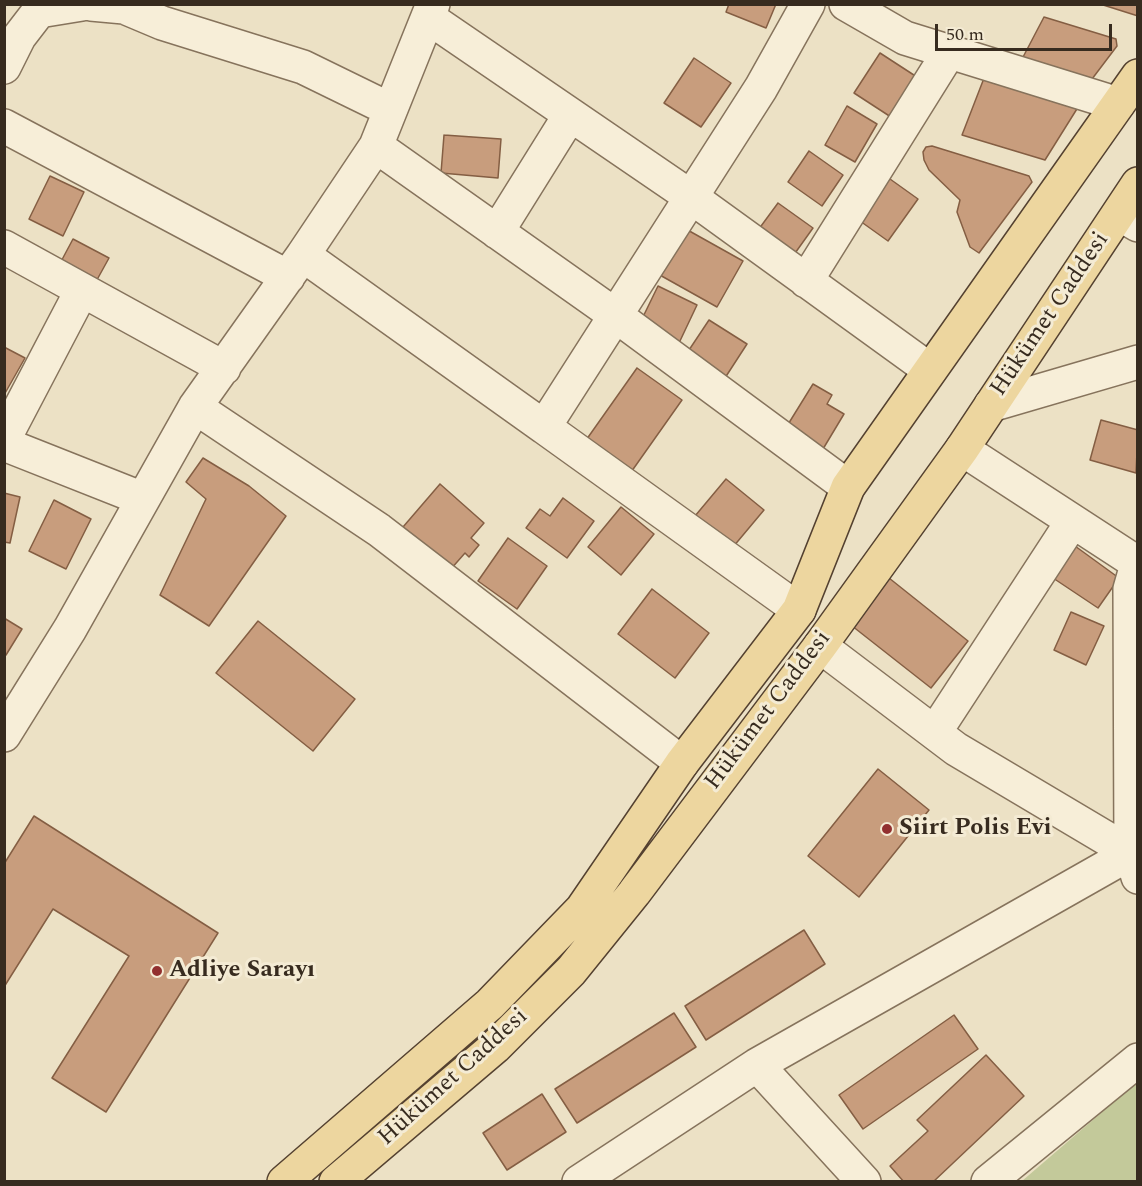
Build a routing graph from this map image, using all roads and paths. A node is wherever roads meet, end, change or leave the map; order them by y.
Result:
1 (82, 4) edge
2 (91, 4) edge
3 (808, 4) edge
4 (846, 4) edge
5 (431, 11) edge
6 (949, 52) junction
7 (4, 67) edge
8 (1137, 76) edge
9 (1118, 104) junction
10 (389, 109) junction
11 (570, 115) junction
12 (4, 126) edge
13 (376, 146) junction
14 (1137, 184) edge
15 (691, 197) junction
16 (1128, 219) edge
17 (497, 232) junction
18 (4, 247) edge
19 (295, 266) junction
20 (806, 280) junction
21 (82, 290) junction
22 (615, 315) junction
23 (1137, 362) edge
24 (224, 368) junction
25 (930, 370) junction
26 (991, 405) junction
27 (195, 407) junction
28 (544, 427) junction
29 (4, 441) edge
30 (962, 449) junction
31 (848, 487) junction
32 (143, 500) junction
33 (1072, 522) junction
34 (1137, 562) edge
35 (799, 610) junction
36 (820, 646) junction
37 (935, 732) junction
38 (4, 735) edge
39 (682, 763) junction
40 (1134, 865) edge
41 (1137, 1060) edge
42 (757, 1065) junction
43 (284, 1182) edge
44 (336, 1182) edge
45 (579, 1182) edge
46 (864, 1182) edge
47 (988, 1182) edge

1 - 7 street
2 - 10 street
3 - 15 street
4 - 6 street
5 - 10 street
5 - 11 street
6 - 9 street
6 - 20 street
8 - 9 main road
9 - 25 main road
10 - 13 street
11 - 15 street
11 - 17 street
12 - 19 street
13 - 17 street
13 - 19 street
14 - 16 main road, Hükümet Caddesi
15 - 20 street
15 - 22 street
16 - 26 main road, Hükümet Caddesi
17 - 22 street
18 - 21 street
19 - 24 street
19 - 28 street
20 - 25 street
21 - 24 street
21 - 29 street
22 - 28 street
22 - 31 street
23 - 26 street
24 - 27 street
25 - 31 main road
26 - 30 main road, Hükümet Caddesi
27 - 32 street
27 - 39 street
28 - 35 street
29 - 32 street
30 - 33 street
30 - 36 main road, Hükümet Caddesi
31 - 35 main road
32 - 38 street
33 - 34 street
33 - 37 street
34 - 40 street
35 - 39 main road
36 - 37 street
36 - 44 main road, Hükümet Caddesi
37 - 40 street
39 - 43 main road
40 - 42 street
41 - 47 street
42 - 45 street
42 - 46 street

